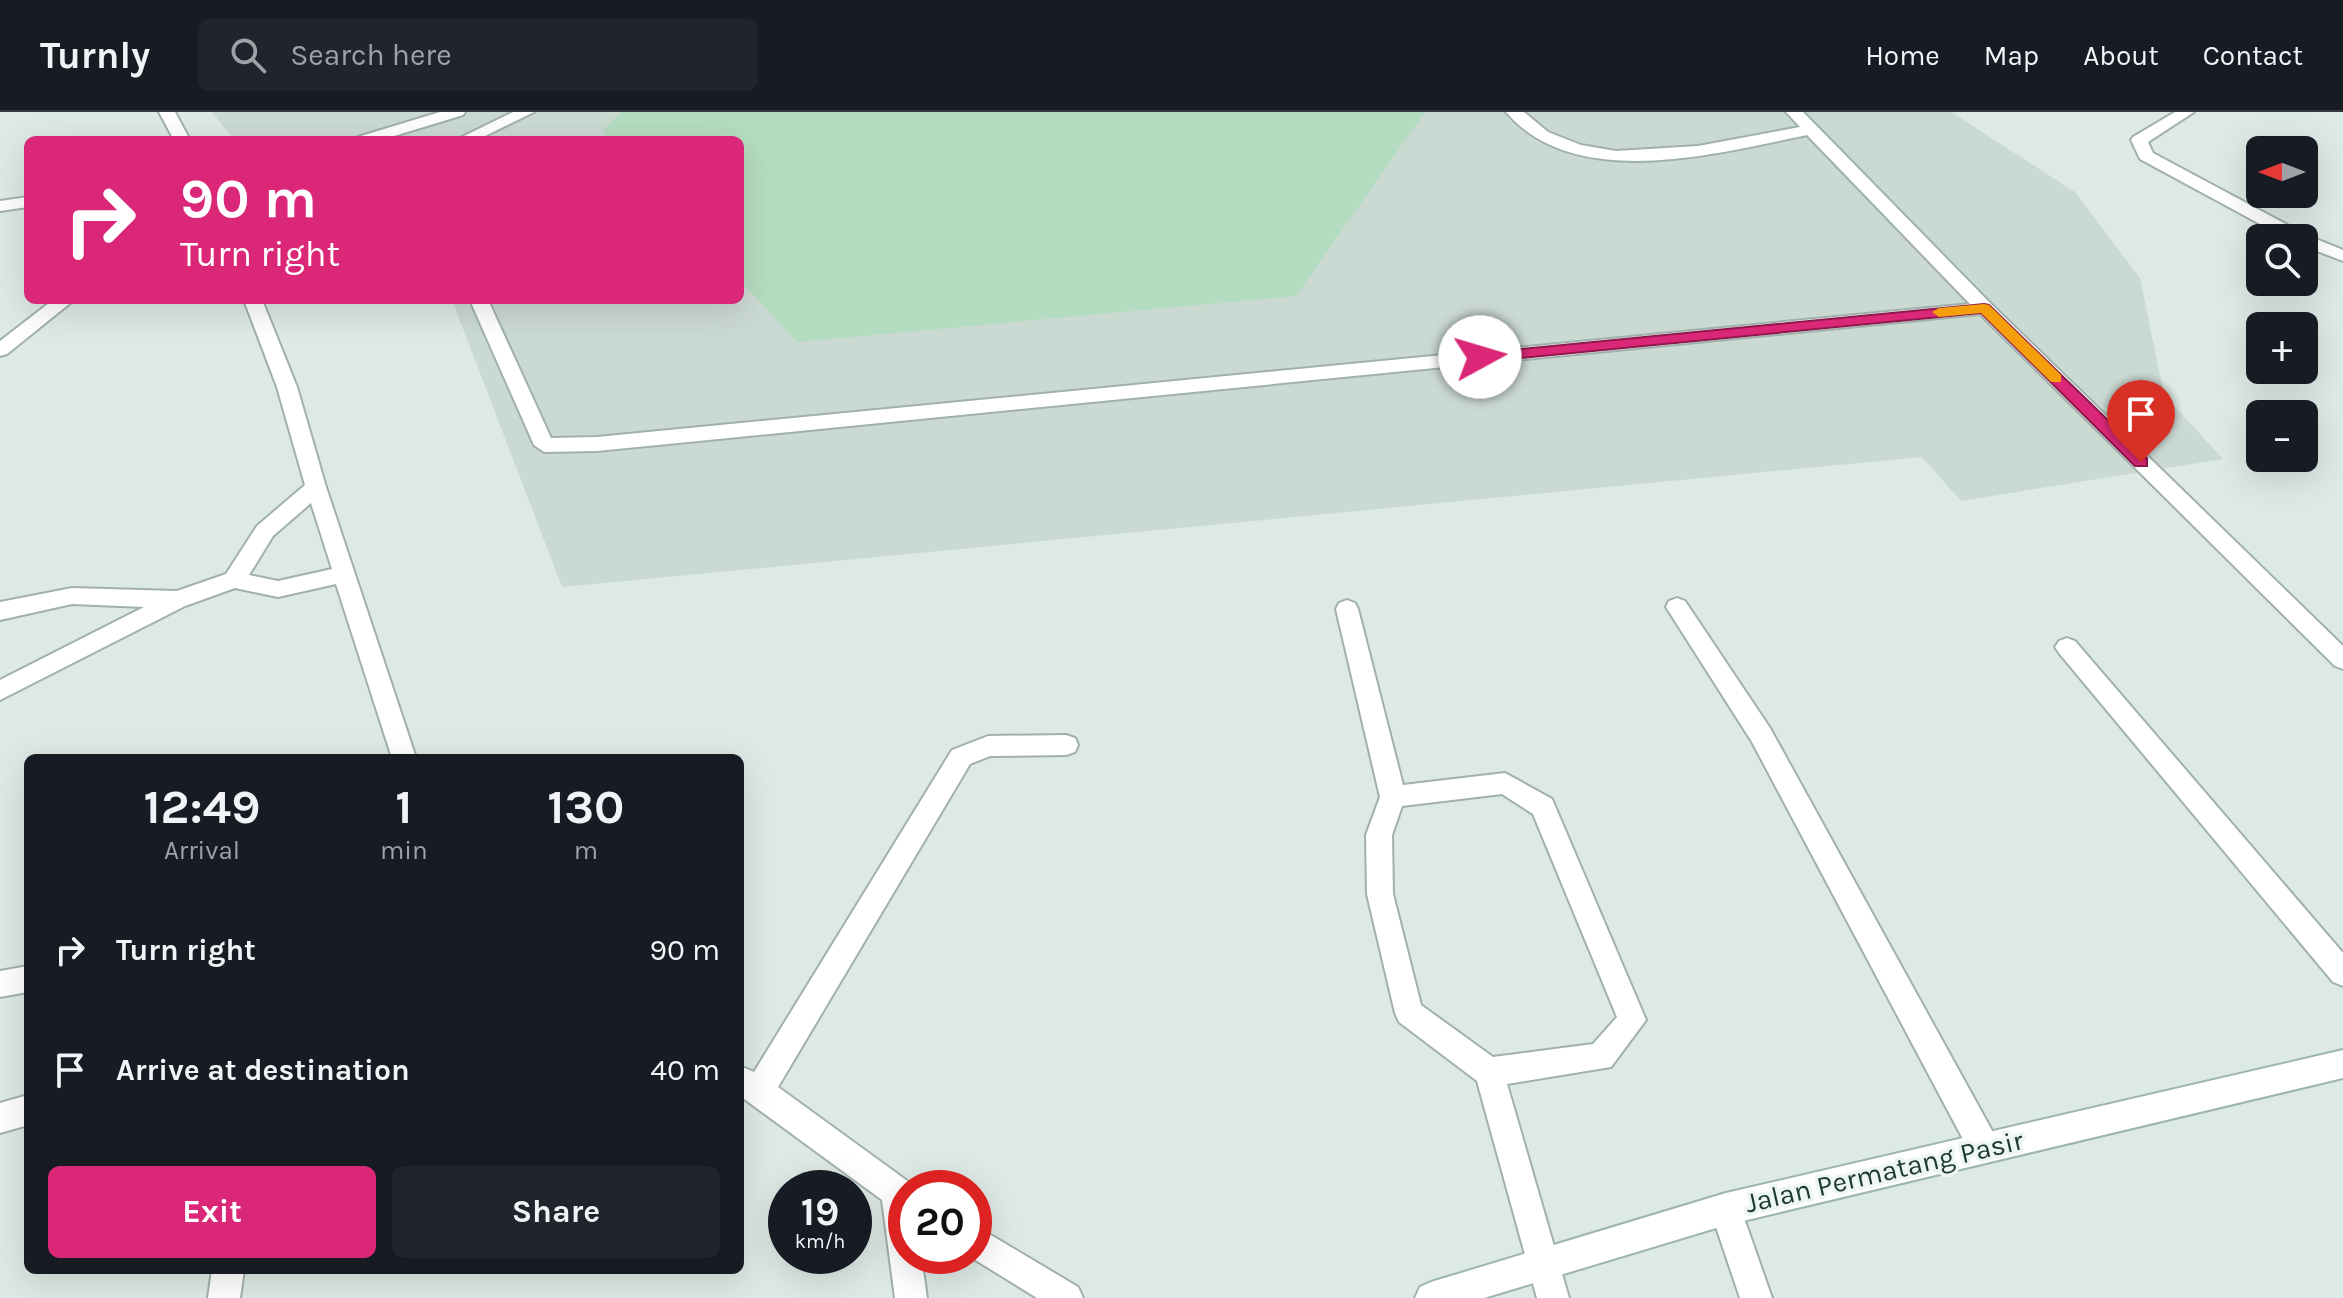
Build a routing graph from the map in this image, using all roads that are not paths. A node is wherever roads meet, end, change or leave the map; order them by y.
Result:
1 (167, 112) edge
2 (457, 112) edge
3 (501, 112) edge
4 (526, 112) edge
5 (1514, 112) edge
6 (1794, 112) edge
7 (2186, 112) edge
8 (1813, 129) junction
9 (180, 136) edge
10 (377, 136) edge
11 (473, 136) edge
12 (476, 136) edge
13 (24, 203) edge
14 (0, 206) edge
15 (2274, 224) edge
16 (2318, 246) edge
17 (2343, 256) edge
18 (60, 304) edge
19 (255, 304) edge
20 (481, 304) edge
21 (1984, 308) junction
22 (0, 350) edge
23 (316, 487) junction
24 (346, 574) junction
25 (234, 580) junction
26 (177, 600) junction
27 (1677, 607) dead end
28 (1347, 609) dead end
29 (0, 611) edge
30 (2067, 647) dead end
31 (2343, 660) edge
32 (0, 691) edge
33 (1066, 745) dead end
34 (403, 754) edge
35 (1393, 797) junction
36 (2343, 973) edge
37 (24, 980) edge
38 (0, 984) edge
39 (2343, 1064) edge
40 (1489, 1072) junction
41 (750, 1085) edge
42 (24, 1111) edge
43 (0, 1118) edge
44 (1984, 1147) junction
45 (888, 1186) edge
46 (1726, 1209) junction
47 (992, 1252) edge
48 (1545, 1265) junction
49 (227, 1274) edge
50 (909, 1274) edge
51 (224, 1298) edge
52 (911, 1298) edge
53 (1067, 1298) edge
54 (1431, 1298) edge
55 (1553, 1298) edge
56 (1756, 1298) edge

1 - 9 street
2 - 10 street
3 - 11 street
4 - 12 street
5 - 8 street
6 - 8 street
7 - 15 street
8 - 21 street
13 - 14 street
16 - 17 street
18 - 22 street
19 - 23 street
20 - 21 street
21 - 31 street
23 - 24 street
23 - 25 street
24 - 25 street
24 - 34 street
25 - 26 street
26 - 29 street
26 - 32 street
27 - 44 street
28 - 35 street
30 - 36 street
33 - 41 street
35 - 40 street
35 - 40 street
37 - 38 street
39 - 44 street, Jalan Permatang Pasir
40 - 48 street
41 - 45 street
42 - 43 street
44 - 46 street, Jalan Permatang Pasir
46 - 48 street, Jalan Permatang Pasir
46 - 56 street
47 - 53 street
48 - 54 street, Jalan Permatang Pasir
48 - 55 street
49 - 51 street
50 - 52 street

